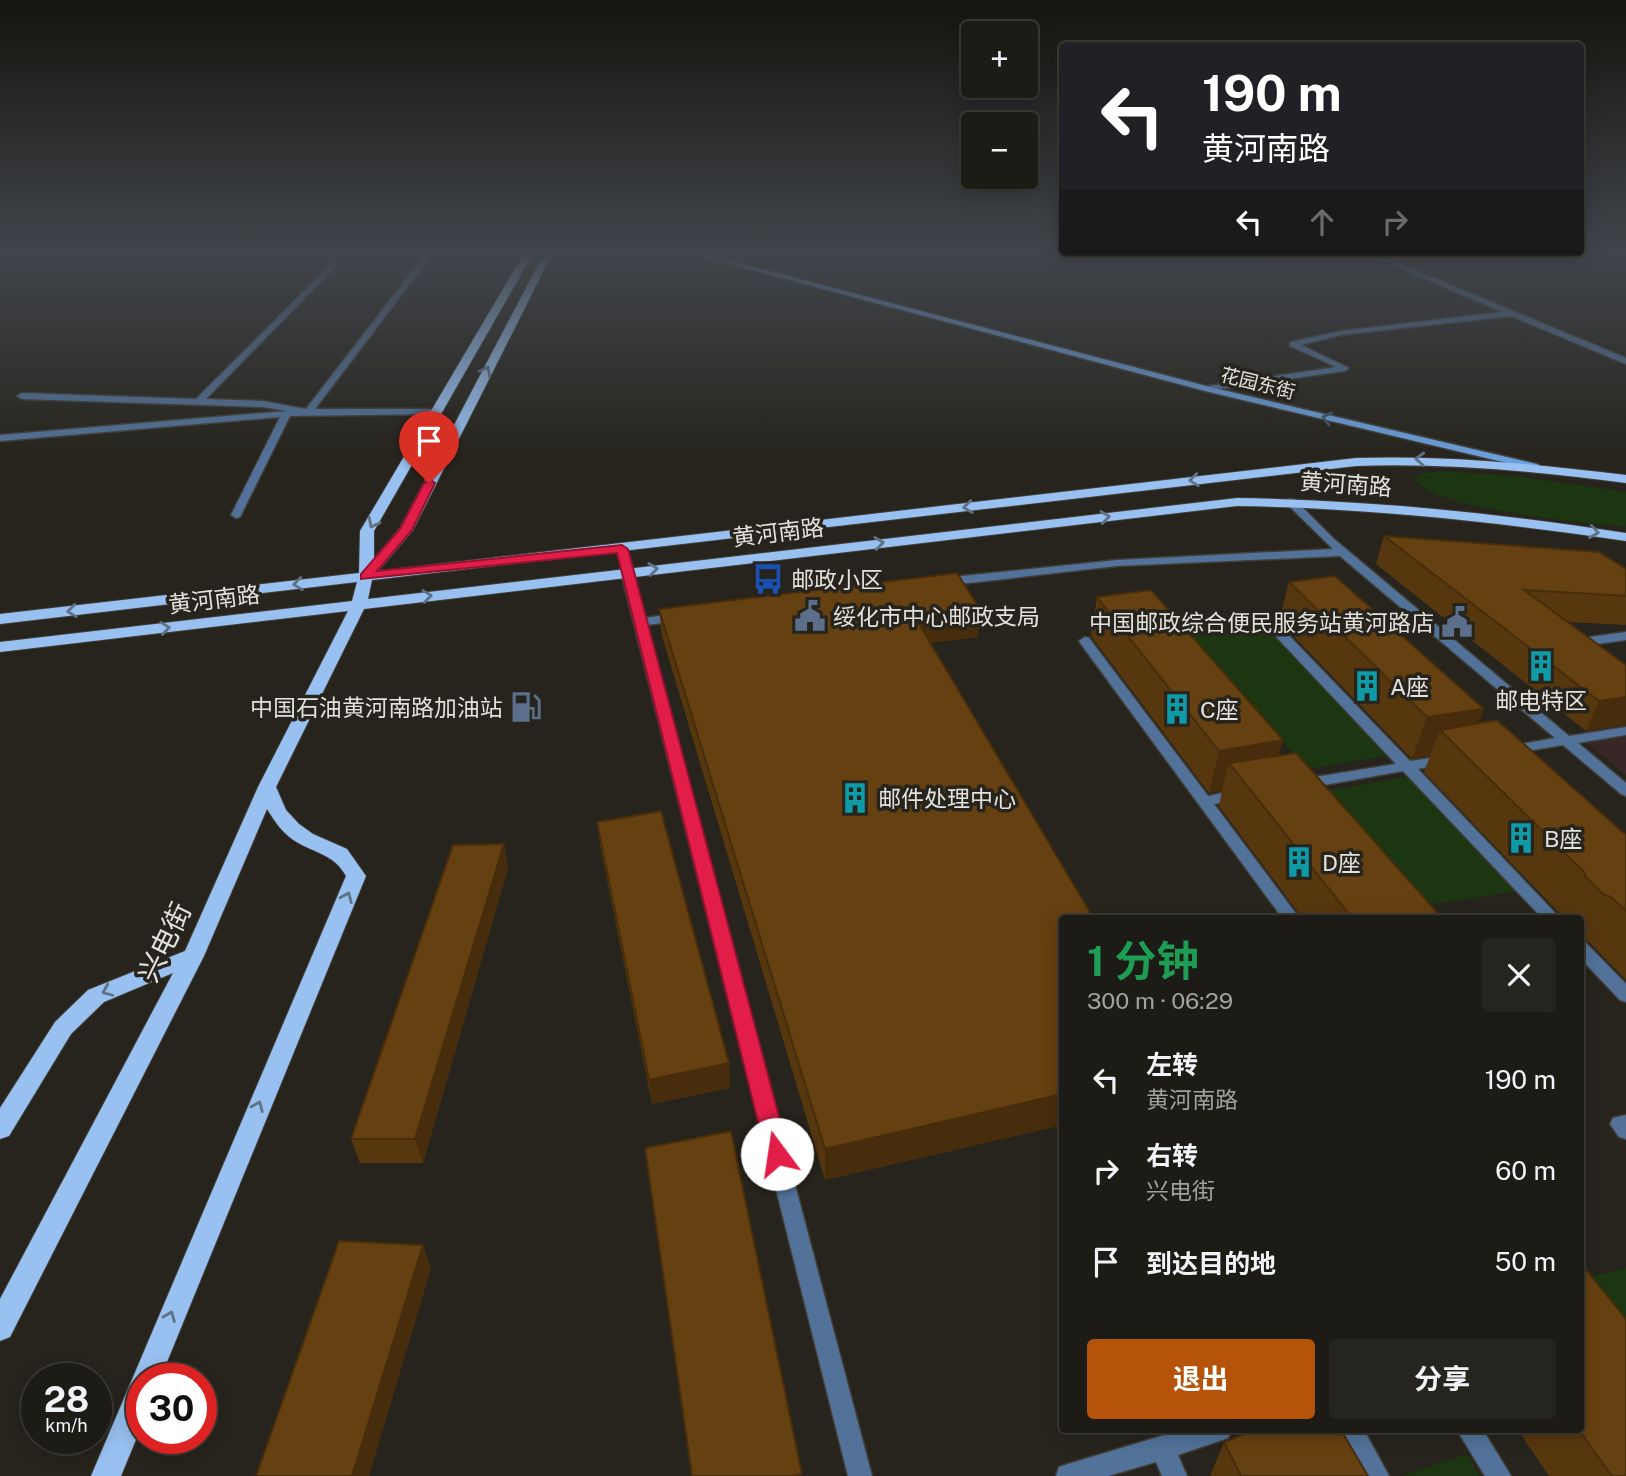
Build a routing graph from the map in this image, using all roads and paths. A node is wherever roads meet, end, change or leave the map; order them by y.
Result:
1 (277, 321) edge
2 (378, 321) edge
3 (490, 321) edge
4 (513, 321) edge
5 (949, 321) edge
6 (1445, 321) edge
7 (1532, 321) edge
8 (1626, 361) edge
9 (1208, 389) junction
10 (22, 396) dead end
11 (198, 402) junction
12 (308, 412) junction
13 (437, 412) junction
14 (465, 412) junction
15 (286, 414) junction
16 (0, 438) edge
17 (1537, 467) junction
18 (1626, 479) edge
19 (1626, 484) edge
20 (1291, 502) junction
21 (236, 515) dead end
22 (1626, 537) edge
23 (622, 549) junction
24 (1343, 552) junction
25 (627, 572) junction
26 (366, 576) junction
27 (934, 583) edge
28 (359, 604) junction
29 (694, 615) edge
30 (0, 620) edge
31 (640, 622) junction
32 (1271, 624) dead end
33 (1626, 636) edge
34 (1085, 641) dead end
35 (0, 647) edge
36 (1584, 659) edge
37 (1626, 731) edge
38 (1567, 741) junction
39 (1455, 758) edge
40 (1501, 761) edge
41 (1407, 766) junction
42 (267, 787) junction
43 (1282, 788) edge
44 (1626, 791) edge
45 (1256, 792) edge
46 (1204, 801) junction
47 (1289, 915) edge
48 (1549, 915) edge
49 (1584, 951) edge
50 (192, 956) junction
51 (1626, 995) edge
52 (1626, 1123) edge
53 (0, 1129) edge
54 (1626, 1131) edge
55 (0, 1327) edge
56 (152, 1363) edge
57 (126, 1427) edge
58 (1210, 1433) edge
59 (1352, 1433) edge
60 (1471, 1433) edge
61 (1162, 1447) junction
62 (106, 1476) edge
63 (860, 1476) edge
64 (1068, 1476) edge
65 (1175, 1476) edge
66 (1377, 1476) edge
67 (1499, 1476) edge

1 - 11 street
2 - 12 street
3 - 13 main road, 兴电街
14 -> 4 main road, 兴电街
5 - 9 main road, 花园东街
6 - 9 street
7 - 8 street
17 -> 9 main road, 花园东街
10 - 11 street
11 - 12 street
12 - 13 street
12 - 15 street
13 - 14 main road
13 -> 26 main road, 兴电街
14 - 26 main road, 兴电街
15 - 16 street
15 - 21 street
17 - 18 main road
17 - 19 main road
17 -> 23 main road, 黄河南路
20 -> 22 main road, 黄河南路
20 - 24 street
25 -> 20 main road, 黄河南路
23 - 25 main road
23 - 26 main road, 黄河南路
24 - 27 street
24 - 38 street
28 -> 25 main road, 黄河南路
25 - 31 street
26 - 28 main road, 兴电街
26 -> 30 main road, 黄河南路
35 -> 28 main road, 黄河南路
28 - 42 main road, 兴电街
29 - 31 street
31 - 63 street
32 - 41 street
33 - 36 street
34 - 46 street
37 - 38 street
38 - 40 street
38 - 44 street
39 - 41 street
41 - 43 street
41 - 48 street
42 - 50 main road, 兴电街
56 -> 42 main road
45 - 46 street
46 - 47 street
49 - 51 street
50 -> 53 main road
50 - 55 main road, 兴电街
52 - 54 street
57 - 62 main road
58 - 61 street
59 - 66 street
60 - 67 street
61 - 64 street
61 - 65 street

